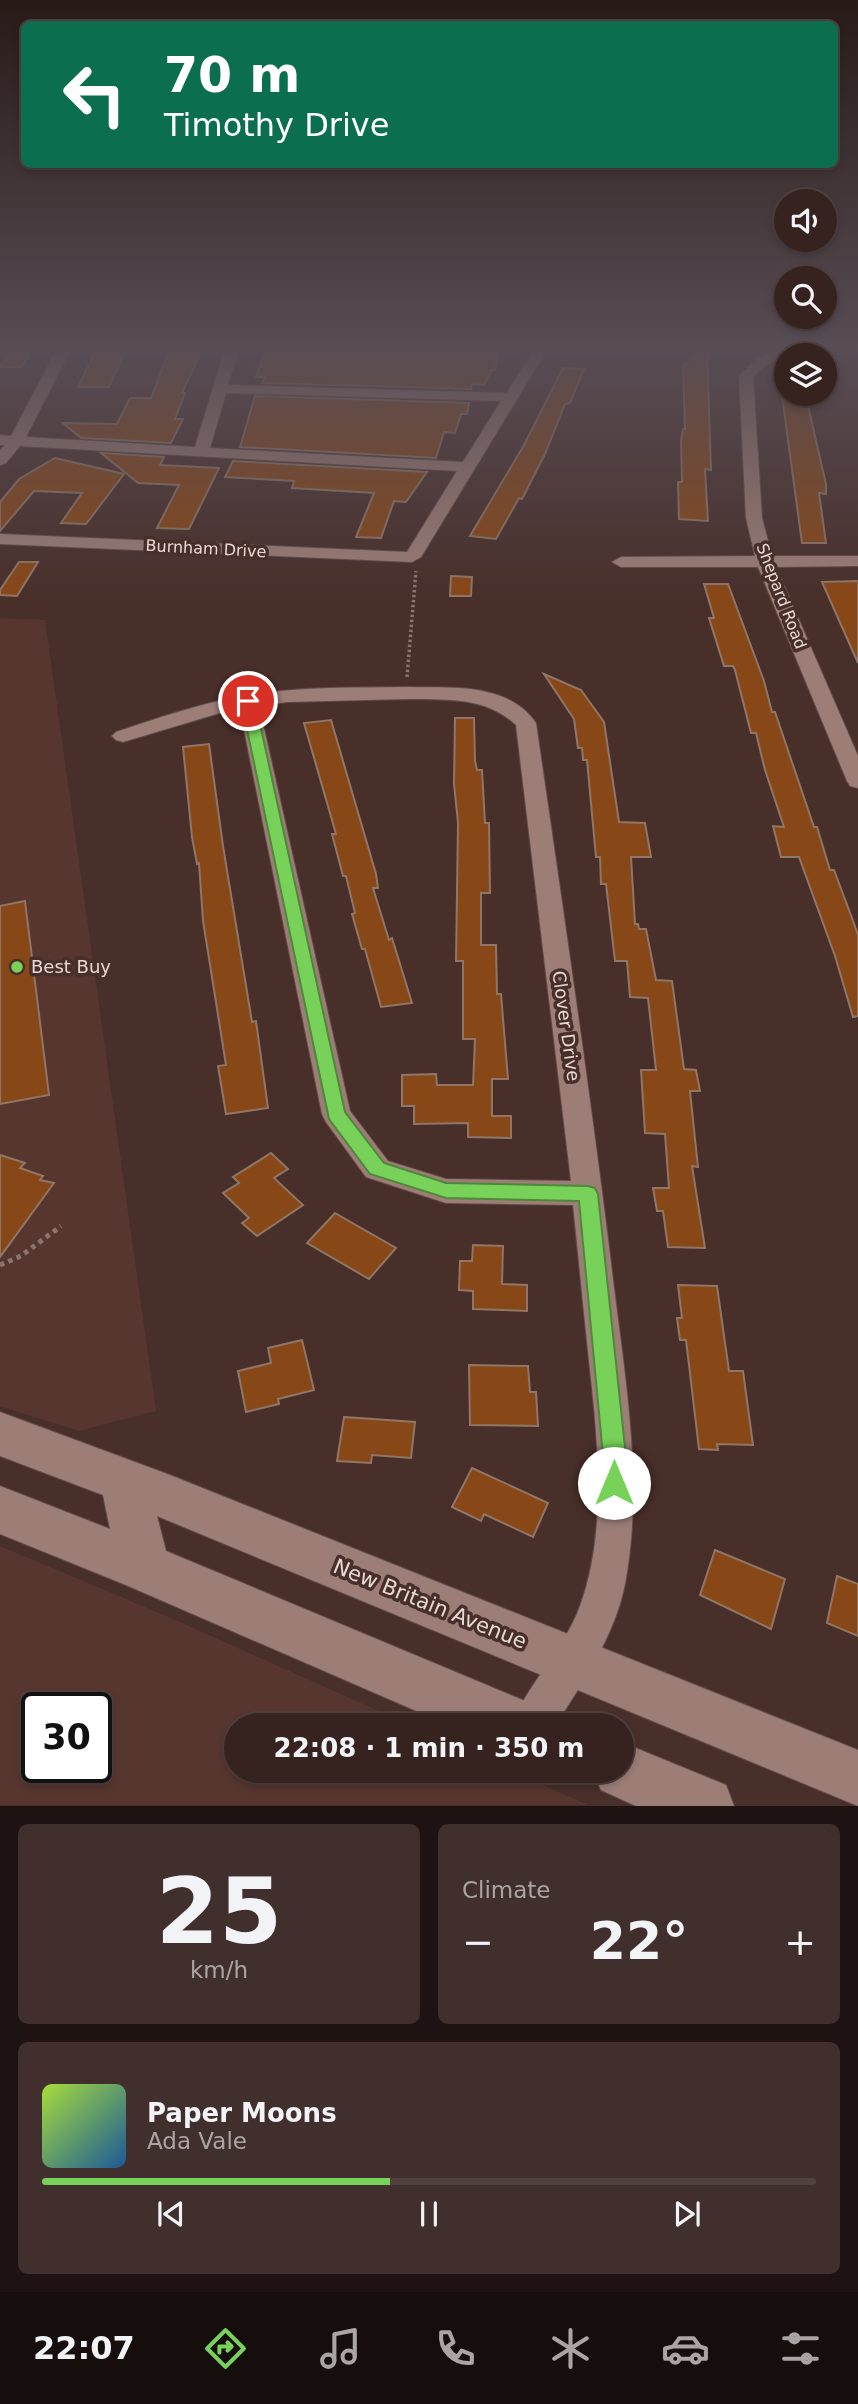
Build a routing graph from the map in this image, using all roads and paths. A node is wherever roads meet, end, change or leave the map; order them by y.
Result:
1 (208, 429) edge
2 (491, 429) edge
3 (749, 429) edge
4 (8, 441) edge
5 (201, 452) junction
6 (0, 460) edge
7 (467, 467) junction
8 (0, 539) edge
9 (412, 557) junction
10 (858, 561) edge
11 (621, 562) dead end
12 (765, 562) junction
13 (406, 693) junction
14 (248, 701) junction
15 (123, 736) dead end
16 (858, 780) edge
17 (588, 1194) junction
18 (61, 1226) dead end
19 (0, 1265) edge
20 (0, 1434) edge
21 (124, 1480) junction
22 (0, 1510) edge
23 (144, 1567) junction
24 (572, 1662) junction
25 (487, 1713) edge
26 (539, 1713) edge
27 (634, 1775) edge
28 (858, 1779) edge
29 (705, 1805) edge

1 - 5 street
2 - 7 street
3 - 12 street, Shepard Road
4 - 5 street
4 - 6 street
5 - 7 street
7 - 9 street
8 - 9 street, Burnham Drive
9 - 13 path
10 - 12 street
11 - 12 street
12 - 16 street, Shepard Road
13 - 14 street, Clover Drive
13 - 17 street, Clover Drive
14 - 15 street, Clover Drive
14 - 17 street
17 - 24 street, Clover Drive
18 - 19 path
20 - 21 main road, New Britain Avenue
21 - 23 main road
21 - 24 main road, New Britain Avenue
22 - 23 main road
23 - 25 main road
24 - 26 street, Clover Drive
24 - 28 main road, New Britain Avenue
27 - 29 main road

